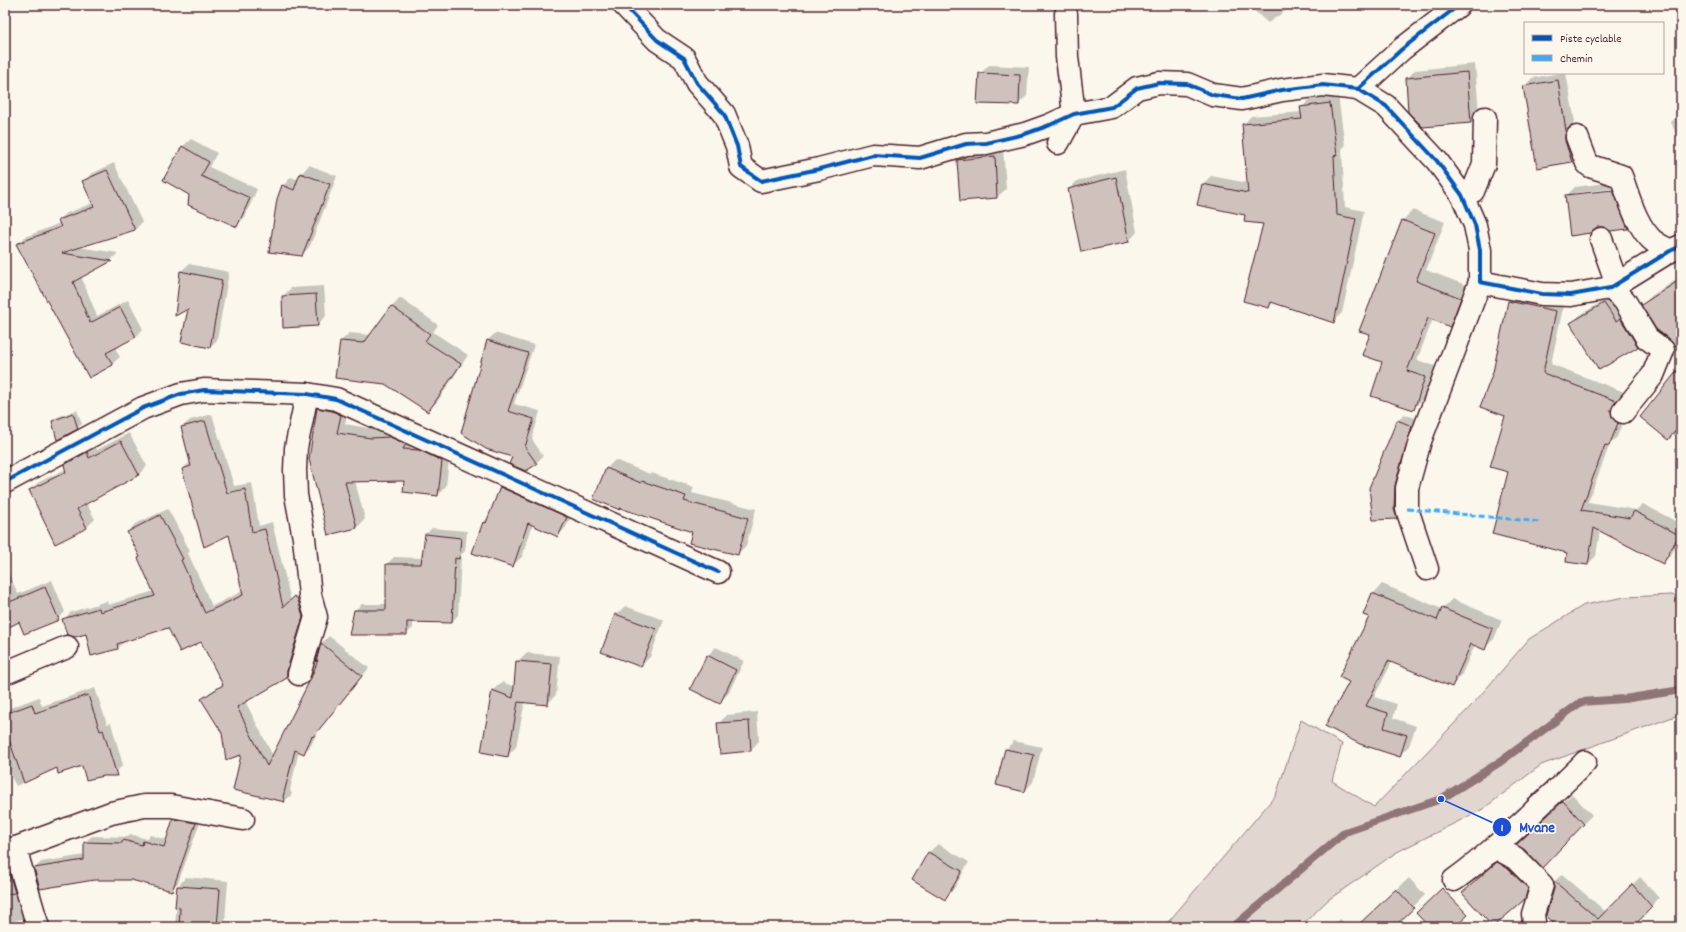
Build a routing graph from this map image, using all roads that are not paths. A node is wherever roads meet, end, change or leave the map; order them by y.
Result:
1 (624, 5) edge
2 (1459, 5) edge
3 (1066, 14) dead end
4 (1358, 89) junction
5 (1074, 114) junction
6 (1485, 118) dead end
7 (1577, 137) dead end
8 (1058, 143) dead end
9 (1462, 195) junction
10 (1601, 239) dead end
11 (1675, 248) edge
12 (1480, 282) junction
13 (1613, 286) junction
14 (307, 394) junction
15 (1623, 412) dead end
16 (5, 482) edge
17 (1427, 569) dead end
18 (718, 572) dead end
19 (67, 647) dead end
20 (5, 673) edge
21 (299, 674) dead end
22 (1586, 762) dead end
23 (243, 819) dead end
24 (1495, 847) junction
25 (10, 850) edge
26 (1454, 880) dead end
27 (38, 927) edge
28 (1532, 927) edge

1 - 5 street
2 - 4 street
3 - 5 street
4 - 5 street
4 - 9 street
5 - 8 street
6 - 9 street
7 - 11 street
9 - 12 street
10 - 13 street
11 - 13 street
12 - 13 street
12 - 17 street
13 - 15 street
14 - 16 street
14 - 18 street
14 - 21 street
19 - 20 street
22 - 24 street
23 - 25 street
24 - 26 street
24 - 28 street
25 - 27 street

